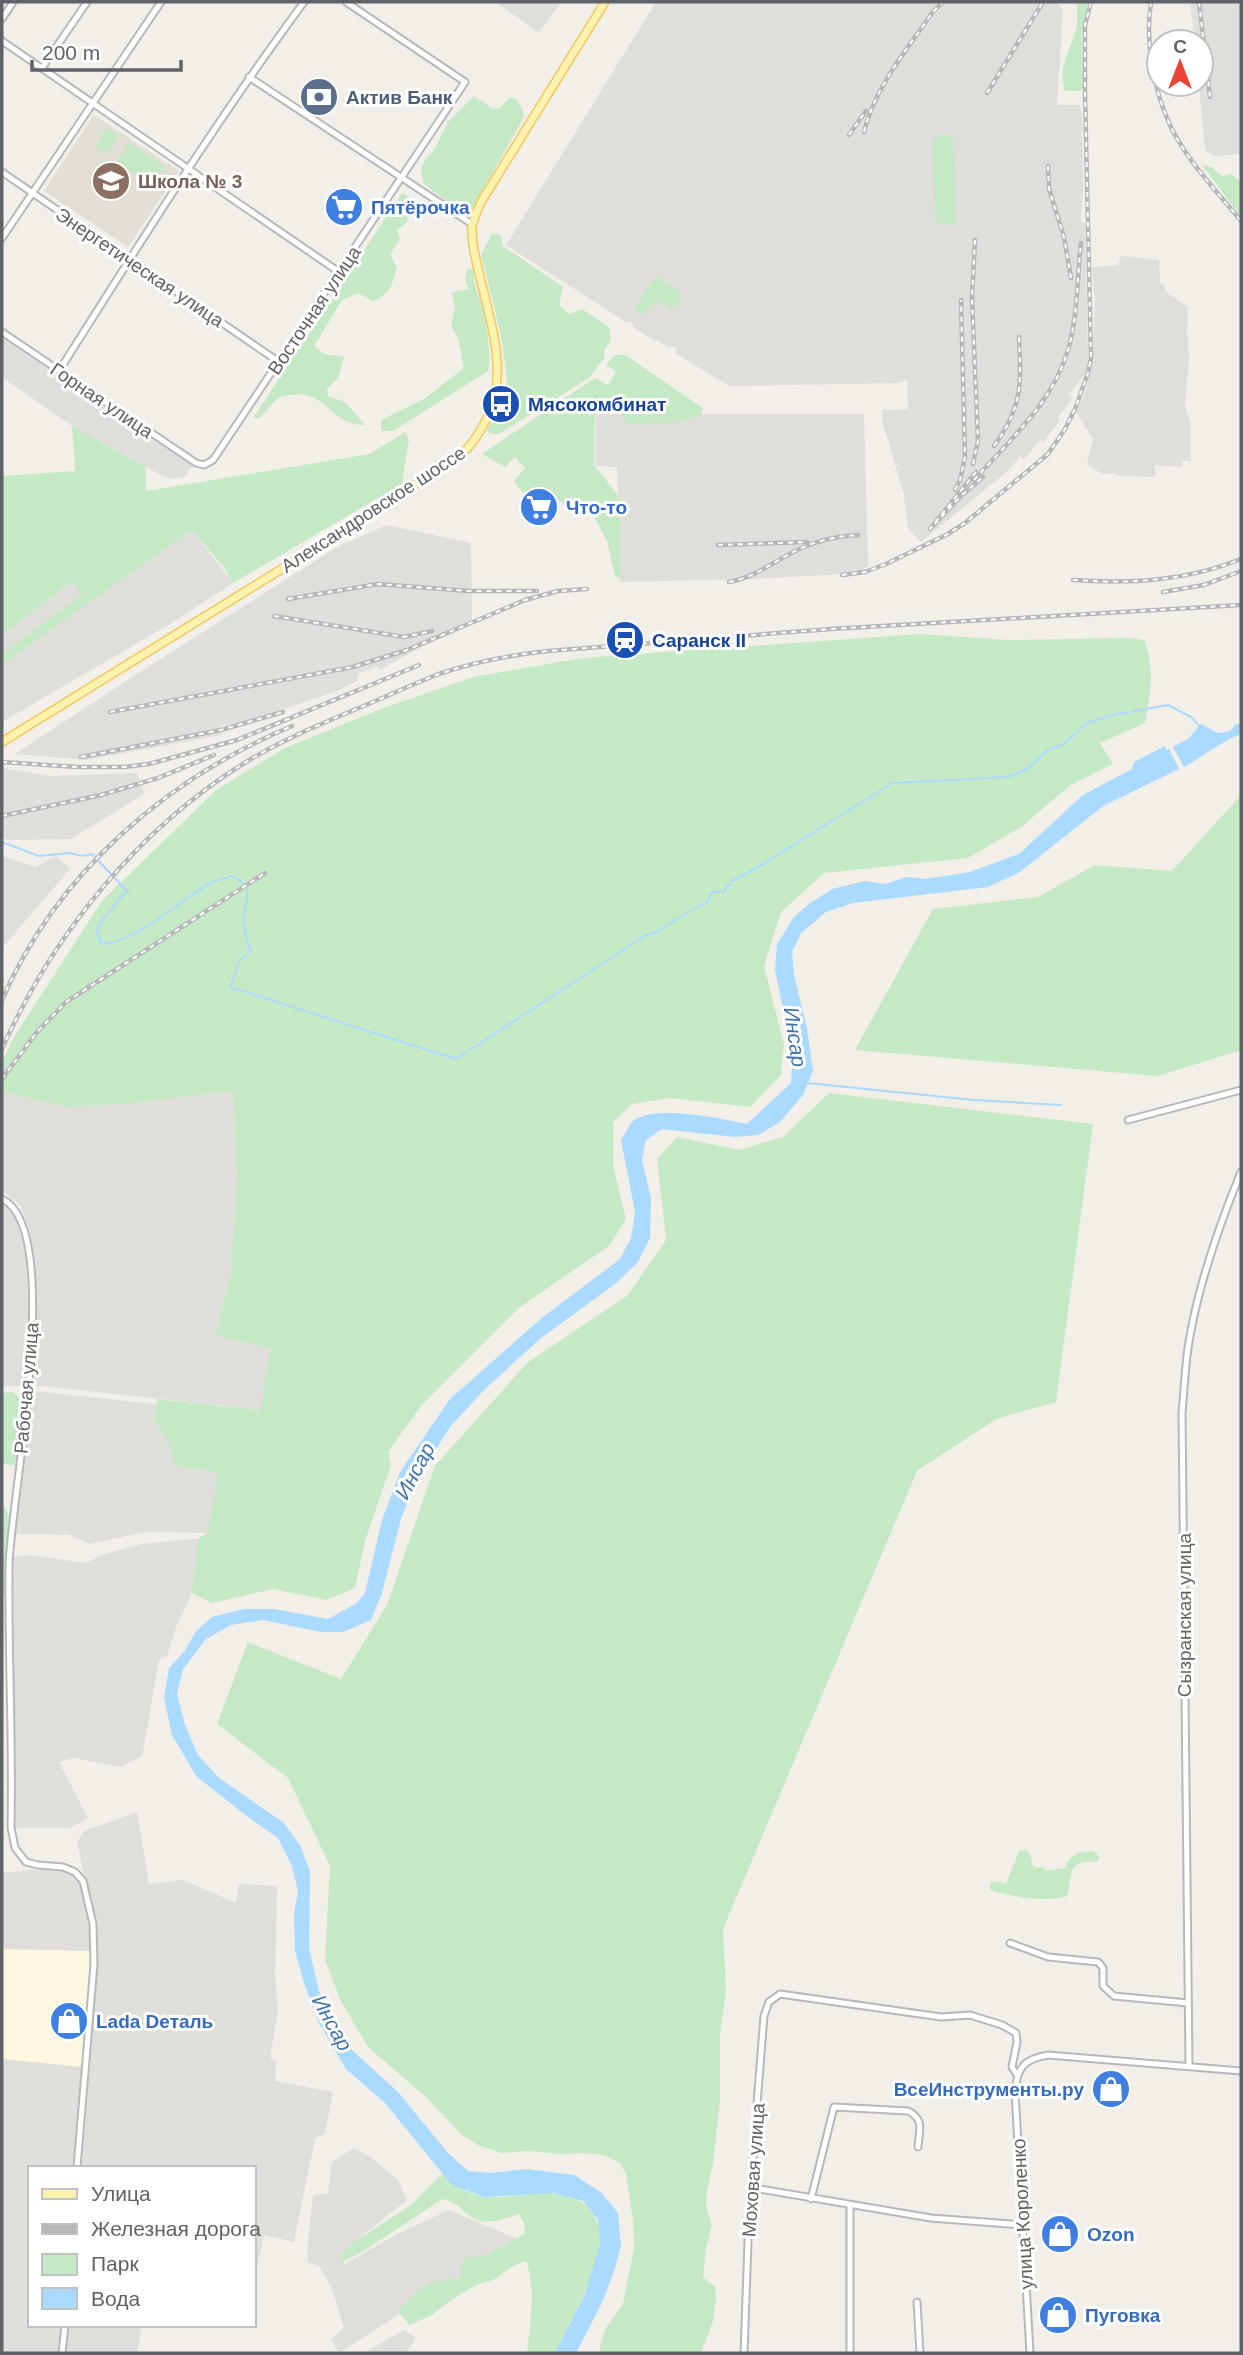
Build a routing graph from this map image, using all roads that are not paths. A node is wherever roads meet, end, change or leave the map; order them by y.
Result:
1 (13, 2) edge
2 (87, 2) edge
3 (161, 2) edge
4 (304, 2) edge
5 (346, 2) edge
6 (605, 2) edge
7 (2, 19) edge
8 (2, 41) edge
9 (42, 68) junction
10 (250, 77) junction
11 (91, 104) junction
12 (188, 170) junction
13 (2, 172) edge
14 (402, 178) junction
15 (32, 192) junction
16 (472, 224) junction
17 (2, 238) edge
18 (129, 260) junction
19 (339, 272) junction
20 (2, 332) edge
21 (279, 362) junction
22 (59, 371) junction
23 (204, 465) joint
24 (2, 742) edge
25 (1241, 1090) edge
26 (1128, 1120) dead end
27 (1241, 1172) edge
28 (2, 1199) edge
29 (1010, 1943) dead end
30 (780, 1994) joint
31 (1188, 2003) junction
32 (1189, 2066) junction
33 (1241, 2071) edge
34 (1017, 2076) junction
35 (918, 2147) dead end
36 (77, 2166) edge
37 (754, 2188) junction
38 (811, 2199) junction
39 (850, 2205) junction
40 (1023, 2225) junction
41 (917, 2302) dead end
42 (65, 2327) edge
43 (62, 2353) edge
44 (744, 2353) edge
45 (850, 2353) edge
46 (920, 2353) edge
47 (1030, 2353) edge

1 - 7 street
2 - 9 street
3 - 11 street
4 - 10 street
5 - 14 street, Восточная улица
6 - 16 main road
8 - 9 street
9 - 11 street
10 - 12 street
10 - 14 street
11 - 12 street
11 - 15 street
12 - 18 street
12 - 19 street
13 - 15 street, Энергетическая улица
14 - 16 street
14 - 19 street, Восточная улица
15 - 17 street
15 - 18 street, Энергетическая улица
16 - 24 main road, Александровское шоссе
18 - 21 street, Энергетическая улица
18 - 22 street
19 - 21 street, Восточная улица
20 - 22 street, Горная улица
21 - 23 street, Восточная улица
22 - 23 street, Горная улица
25 - 26 street
27 - 31 street, Сызранская улица
28 - 36 street, Рабочая улица
29 - 31 street
30 - 34 street, улица Короленко
30 - 37 street, Моховая улица
31 - 32 street, Сызранская улица
32 - 33 street
32 - 34 street
34 - 40 street, улица Короленко
35 - 38 street
37 - 38 street
37 - 44 street, Моховая улица
38 - 39 street
39 - 40 street
39 - 45 street
40 - 47 street, улица Короленко
41 - 46 street
42 - 43 street

